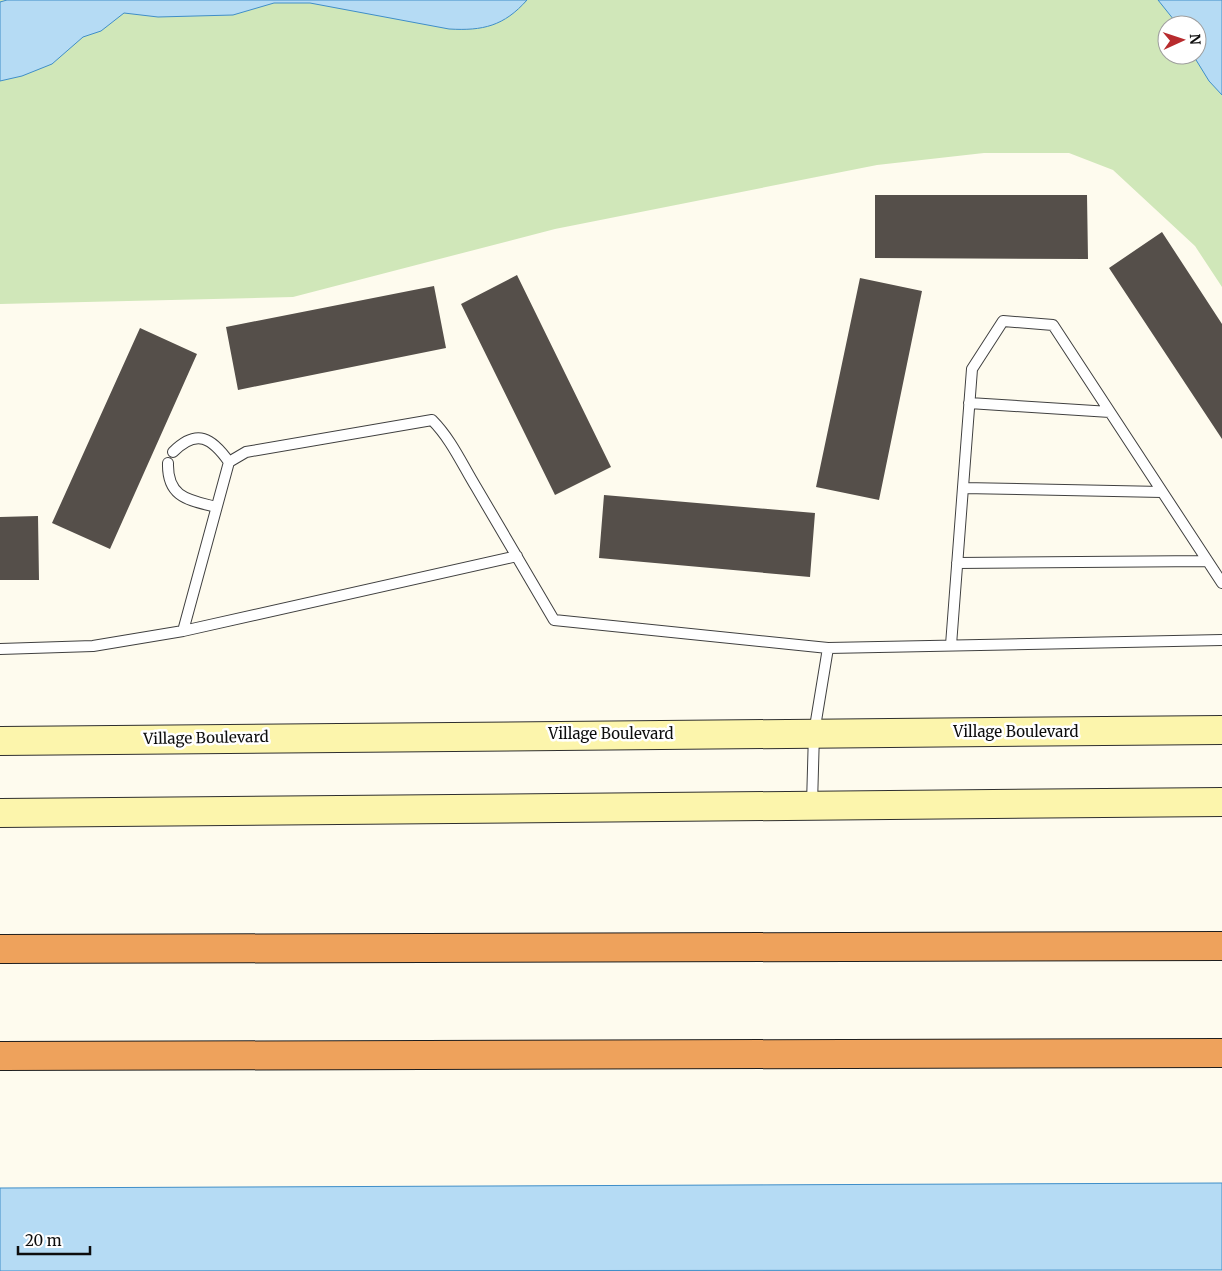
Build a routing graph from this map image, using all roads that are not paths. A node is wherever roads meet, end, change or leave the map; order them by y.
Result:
1 (969, 403) junction
2 (1110, 412) junction
3 (173, 452) dead end
4 (229, 462) junction
5 (168, 463) dead end
6 (963, 488) junction
7 (1162, 492) junction
8 (216, 507) junction
9 (517, 556) junction
10 (1207, 561) junction
11 (957, 563) junction
12 (1222, 583) edge
13 (183, 631) junction
14 (1222, 640) edge
15 (951, 645) junction
16 (828, 648) junction
17 (0, 649) edge
18 (1222, 730) edge
19 (814, 733) junction
20 (0, 741) edge
21 (1222, 802) edge
22 (812, 805) junction
23 (0, 813) edge
24 (1222, 946) edge
25 (0, 949) edge
26 (1222, 1052) edge
27 (0, 1056) edge

1 - 2 lane
1 - 2 lane
1 - 6 lane
2 - 7 lane
3 - 4 lane
4 - 8 lane
4 - 9 lane
5 - 8 lane
6 - 7 lane
6 - 11 lane
7 - 10 lane
8 - 13 lane
9 - 13 lane
9 - 16 lane
10 - 11 lane
10 - 12 lane
11 - 15 lane
13 - 17 lane
14 - 15 lane
15 - 16 lane
16 - 19 lane
18 - 19 street, Village Boulevard
19 - 20 street, Village Boulevard
19 - 22 lane
21 - 22 street
22 - 23 street
24 - 25 highway
26 - 27 highway

